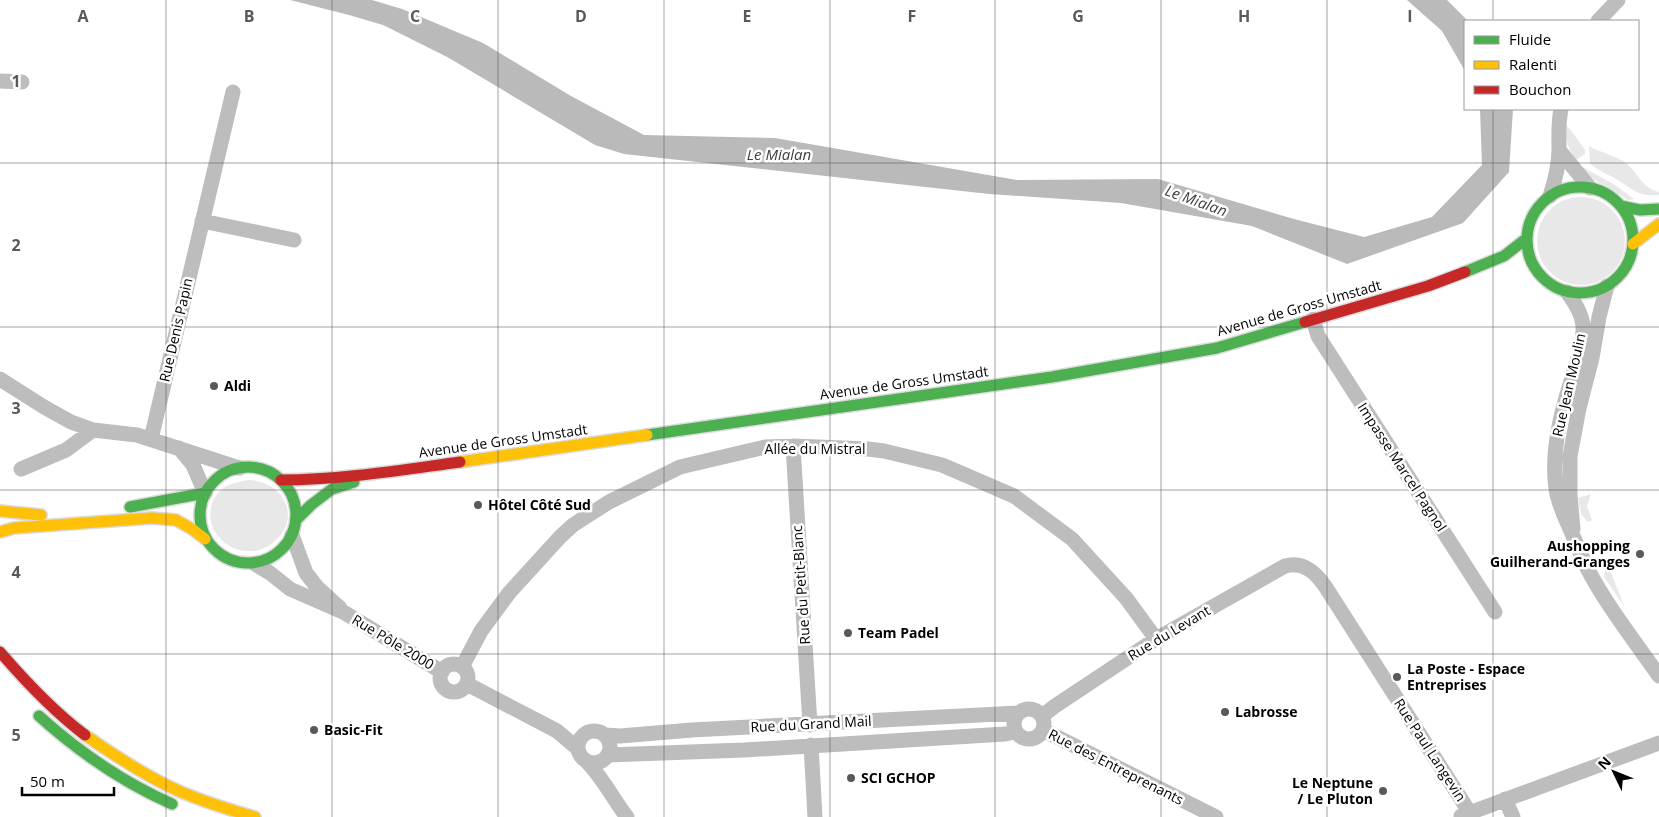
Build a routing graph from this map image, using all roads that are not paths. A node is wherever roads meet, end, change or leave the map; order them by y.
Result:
1 (1618, 0) edge
2 (1599, 20) edge
3 (0, 81) edge
4 (22, 82) dead end
5 (233, 92) dead end
6 (1561, 110) edge
7 (1559, 150) junction
8 (1590, 188) junction
9 (1550, 196) junction
10 (1621, 206) junction
11 (1659, 209) edge
12 (202, 221) junction
13 (1659, 224) edge
14 (1526, 238) junction
15 (294, 240) dead end
16 (1633, 244) junction
17 (1488, 275) dead end
18 (1428, 286) junction
19 (1607, 286) junction
20 (1567, 292) junction
21 (1313, 320) junction
22 (0, 379) edge
23 (93, 430) junction
24 (151, 439) junction
25 (793, 446) junction
26 (178, 447) junction
27 (21, 468) dead end
28 (239, 468) junction
29 (376, 474) junction
30 (281, 480) junction
31 (205, 493) junction
32 (119, 508) dead end
33 (0, 511) edge
34 (94, 511) dead end
35 (294, 528) junction
36 (0, 532) edge
37 (1574, 538) junction
38 (205, 539) junction
39 (254, 564) junction
40 (1303, 566) joint
41 (1495, 612) dead end
42 (344, 613) junction
43 (1156, 639) junction
44 (0, 652) edge
45 (462, 667) junction
46 (442, 672) junction
47 (1659, 676) edge
48 (466, 684) junction
49 (29, 707) dead end
50 (1018, 713) junction
51 (1042, 723) junction
52 (810, 725) junction
53 (558, 731) junction
54 (1015, 732) junction
55 (585, 733) junction
56 (605, 735) junction
57 (1659, 743) edge
58 (811, 745) junction
59 (577, 748) junction
60 (607, 757) junction
61 (587, 762) junction
62 (608, 790) junction
63 (1505, 799) junction
64 (185, 810) dead end
65 (1465, 815) edge
66 (255, 817) edge
67 (627, 817) edge
68 (814, 817) edge
69 (1216, 817) edge
70 (1513, 817) edge

1 - 2 street
3 - 4 street
5 - 12 street, Rue Denis Papin
6 - 7 street
7 - 8 street
7 - 9 street
8 - 9 main road
8 - 10 main road
9 - 14 main road
10 - 11 main road
10 - 16 main road
12 - 15 street
12 - 24 street, Rue Denis Papin
13 - 16 main road
14 - 18 main road, Avenue de Gross Umstadt
14 - 20 main road
16 - 19 main road
17 - 18 main road, Avenue de Gross Umstadt
18 - 21 main road, Avenue de Gross Umstadt
19 - 20 main road
19 - 37 street, Rue Jean Moulin
20 - 37 street, Rue Jean Moulin
21 - 29 main road, Avenue de Gross Umstadt
21 - 41 street, Impasse Marcel Pagnol
22 - 23 street
23 - 24 street
23 - 27 street
24 - 26 street
25 - 43 street, Allée du Mistral
25 - 45 street, Allée du Mistral
25 - 52 street, Rue du Petit-Blanc
26 - 28 street
26 - 31 street
28 - 30 main road
28 - 31 main road
29 - 30 main road, Avenue de Gross Umstadt
29 - 35 main road, Avenue de Gross Umstadt
30 - 35 main road
31 - 32 main road
31 - 38 main road
33 - 34 main road
35 - 39 main road
35 - 42 street, Rue Pôle 2000
36 - 38 main road
37 - 47 street, Rue Jean Moulin
38 - 39 main road
39 - 42 street, Rue Pôle 2000
40 - 43 street, Rue du Levant
40 - 65 street, Rue Paul Langevin
42 - 46 street, Rue Pôle 2000
43 - 51 street, Rue du Levant
44 - 66 main road
45 - 46 street
45 - 48 street
46 - 48 street
48 - 53 street
49 - 64 main road
50 - 51 street
50 - 52 street, Rue du Grand Mail
50 - 54 street
51 - 54 street
51 - 69 street, Rue des Entreprenants
52 - 56 street, Rue du Grand Mail
52 - 58 street, Rue du Petit-Blanc
53 - 55 street
53 - 59 street
54 - 58 street, Rue du Grand Mail
55 - 56 street
55 - 59 street
56 - 60 street
57 - 63 street
58 - 60 street, Rue du Grand Mail
58 - 68 street
59 - 61 street
60 - 61 street
60 - 62 street
61 - 62 street
62 - 67 street
63 - 65 street
63 - 70 street

